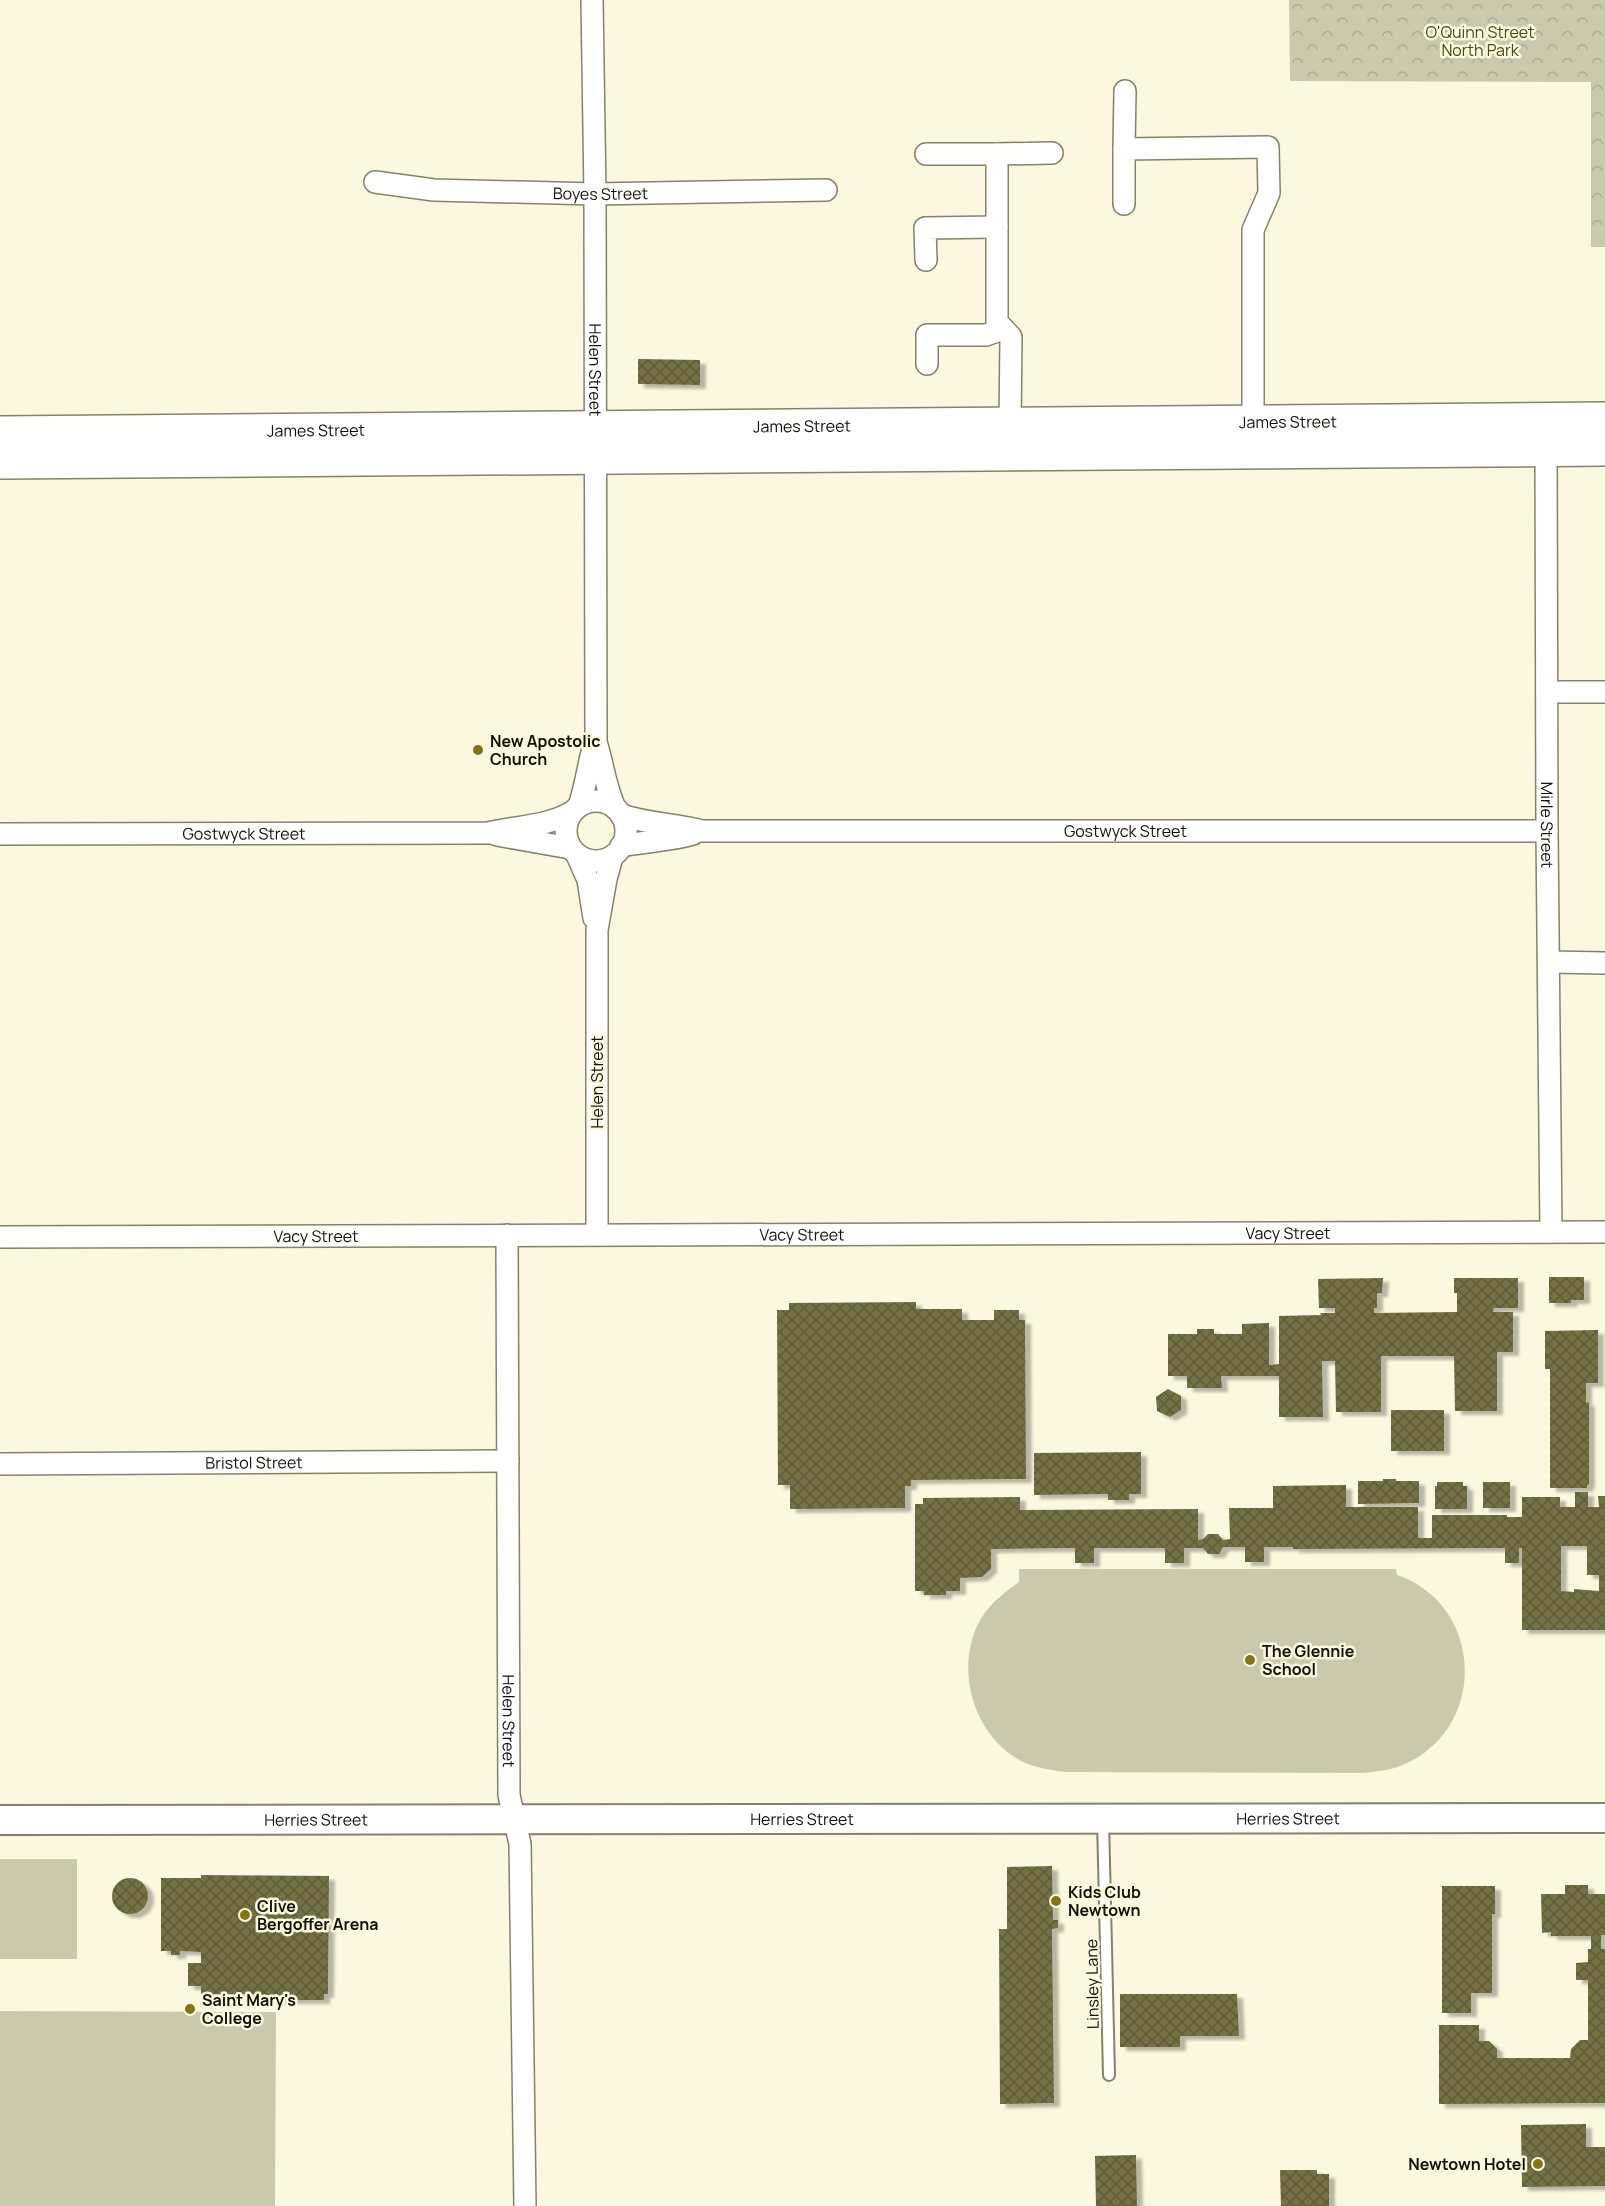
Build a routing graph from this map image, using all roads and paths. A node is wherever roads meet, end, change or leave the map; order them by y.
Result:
1 (592, 0) edge
2 (1125, 91) dead end
3 (1124, 149) junction
4 (1052, 153) dead end
5 (926, 154) dead end
6 (997, 154) junction
7 (375, 182) dead end
8 (826, 190) dead end
9 (595, 194) junction
10 (1124, 204) dead end
11 (997, 227) junction
12 (926, 260) dead end
13 (1003, 329) junction
14 (927, 364) dead end
15 (1605, 419) edge
16 (1253, 422) junction
17 (1010, 424) junction
18 (0, 433) edge
19 (1546, 435) junction
20 (594, 442) junction
21 (1605, 449) edge
22 (0, 462) edge
23 (1547, 692) junction
24 (1605, 692) edge
25 (596, 742) junction
26 (575, 809) junction
27 (618, 811) junction
28 (702, 831) junction
29 (1546, 831) junction
30 (488, 832) junction
31 (0, 834) edge
32 (574, 851) junction
33 (617, 852) junction
34 (597, 930) junction
35 (1548, 962) junction
36 (1605, 963) edge
37 (1551, 1231) junction
38 (1605, 1232) edge
39 (597, 1234) junction
40 (507, 1235) junction
41 (0, 1237) edge
42 (508, 1461) junction
43 (0, 1464) edge
44 (1605, 1818) edge
45 (1103, 1819) junction
46 (0, 1820) edge
47 (515, 1820) junction
48 (1109, 2075) dead end
49 (525, 2206) edge

1 - 9 street, Helen Street
2 - 3 street
3 - 10 street
3 - 16 street
4 - 6 street
5 - 6 street
6 - 11 street
7 - 9 street, Boyes Street
8 - 9 street, Boyes Street
9 - 20 street, Helen Street
11 - 12 street
11 - 13 street
13 - 14 street
13 - 17 street
15 - 19 highway, James Street
16 - 17 highway, James Street
16 - 19 highway, James Street
17 - 20 highway, James Street
18 - 20 highway, James Street
19 - 20 highway, James Street
19 - 21 highway, James Street
19 - 23 street, Mirle Street
20 - 22 highway, James Street
20 - 25 street, Helen Street
23 - 24 street
23 - 29 street, Mirle Street
25 - 26 street, Helen Street
25 - 27 street, Helen Street
26 - 27 street
26 - 30 street, Gostwyck Street
26 - 32 street
27 - 28 street, Gostwyck Street
27 - 33 street
28 - 29 street, Gostwyck Street
28 - 33 street, Gostwyck Street
29 - 35 street, Mirle Street
30 - 31 street, Gostwyck Street
30 - 32 street, Gostwyck Street
32 - 33 street
32 - 34 street, Helen Street
33 - 34 street, Helen Street
34 - 39 street, Helen Street
35 - 36 street
35 - 37 street, Mirle Street
37 - 38 street, Vacy Street
37 - 39 street, Vacy Street
39 - 40 street, Vacy Street
40 - 41 street, Vacy Street
40 - 42 street, Helen Street
42 - 43 street, Bristol Street
42 - 47 street, Helen Street
44 - 45 street, Herries Street
45 - 47 street, Herries Street
45 - 48 lane, Linsley Lane
46 - 47 street, Herries Street
47 - 49 street, Helen Street

